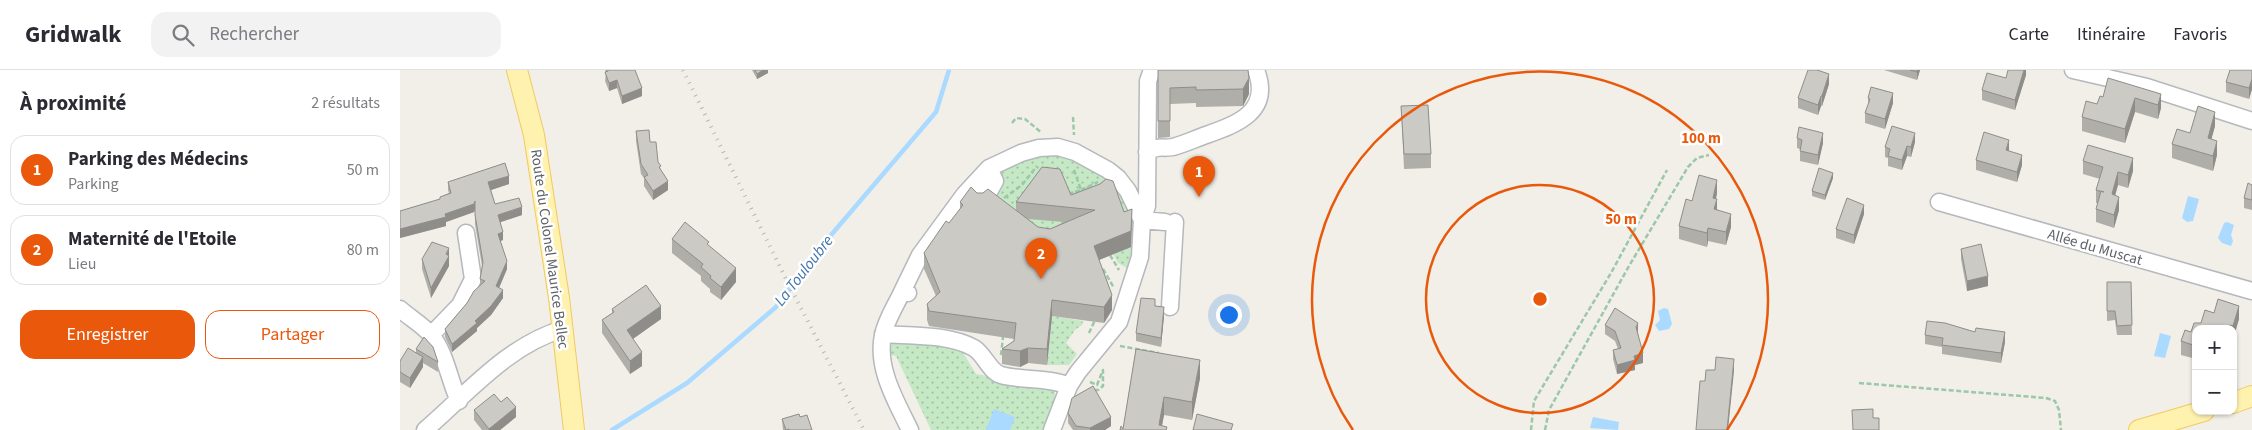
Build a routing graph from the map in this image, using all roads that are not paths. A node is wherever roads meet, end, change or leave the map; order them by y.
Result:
1 (517, 70) edge
2 (1152, 70) edge
3 (1256, 70) edge
4 (2073, 70) edge
5 (2252, 121) edge
6 (1147, 152) junction
7 (989, 168) junction
8 (983, 196) edge
9 (1939, 202) dead end
10 (1142, 220) junction
11 (466, 233) dead end
12 (2252, 291) edge
13 (1170, 307) dead end
14 (400, 310) edge
15 (563, 329) junction
16 (884, 334) junction
17 (431, 335) junction
18 (1074, 379) junction
19 (2252, 396) edge
20 (459, 401) junction
21 (2237, 402) edge
22 (2192, 415) edge
23 (574, 427) edge
24 (425, 430) edge
25 (910, 430) edge
26 (1052, 430) edge
27 (2139, 430) edge

1 - 15 main road, Route du Colonel Maurice Bellec
2 - 6 street
3 - 6 street
4 - 5 street
6 - 10 street
7 - 8 street
7 - 10 street
7 - 16 street
9 - 12 street, Allée du Muscat
10 - 13 street
10 - 18 street
11 - 17 street
14 - 17 street
15 - 20 street
15 - 23 main road, Route du Colonel Maurice Bellec
16 - 18 street
16 - 25 street
17 - 20 street
18 - 26 street
19 - 21 main road
20 - 24 street
22 - 27 main road

